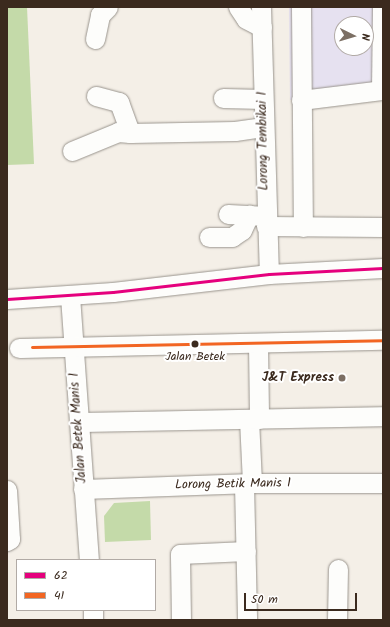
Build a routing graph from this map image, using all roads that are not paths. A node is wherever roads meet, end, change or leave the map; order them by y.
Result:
1 (108, 7) edge
2 (238, 7) edge
3 (261, 7) edge
4 (301, 7) edge
5 (382, 7) edge
6 (262, 27) junction
7 (95, 39) dead end
8 (382, 90) edge
9 (96, 96) dead end
10 (223, 98) dead end
11 (263, 99) junction
12 (301, 100) junction
13 (264, 127) junction
14 (130, 132) junction
15 (72, 151) dead end
16 (228, 214) dead end
17 (260, 219) junction
18 (303, 227) junction
19 (383, 227) edge
20 (209, 237) dead end
21 (383, 268) edge
22 (269, 274) junction
23 (70, 296) junction
24 (7, 298) edge
25 (383, 340) edge
26 (258, 344) junction
27 (72, 347) junction
28 (20, 348) dead end
29 (383, 416) edge
30 (254, 419) junction
31 (79, 422) junction
32 (248, 483) junction
33 (383, 483) edge
34 (83, 489) junction
35 (7, 490) edge
36 (7, 541) edge
37 (246, 551) junction
38 (89, 559) edge
39 (338, 569) dead end
40 (181, 620) edge
41 (247, 620) edge
42 (337, 620) edge

1 - 7 street
2 - 6 street
3 - 6 street, Lorong Tembikai 1
4 - 12 street
5 - 8 street
6 - 11 street, Lorong Tembikai 1
8 - 12 street
9 - 14 street
10 - 11 street
11 - 13 street, Lorong Tembikai 1
12 - 18 street
13 - 14 street
13 - 17 street, Lorong Tembikai 1
14 - 15 street
16 - 17 street
17 - 18 street
17 - 20 street
17 - 22 street, Lorong Tembikai 1
18 - 19 street
21 - 22 street
22 - 23 street
23 - 24 street
23 - 27 street, Jalan Betek Manis 1
25 - 26 street
26 - 27 street
26 - 30 street
27 - 28 street
27 - 31 street, Jalan Betek Manis 1
29 - 30 street
30 - 31 street
30 - 32 street
31 - 34 street, Jalan Betek Manis 1
32 - 33 street, Lorong Betik Manis 1
32 - 34 street, Lorong Betik Manis 1
32 - 37 street
34 - 38 street, Jalan Betek Manis 1
35 - 36 street
37 - 40 street
37 - 41 street
39 - 42 street

